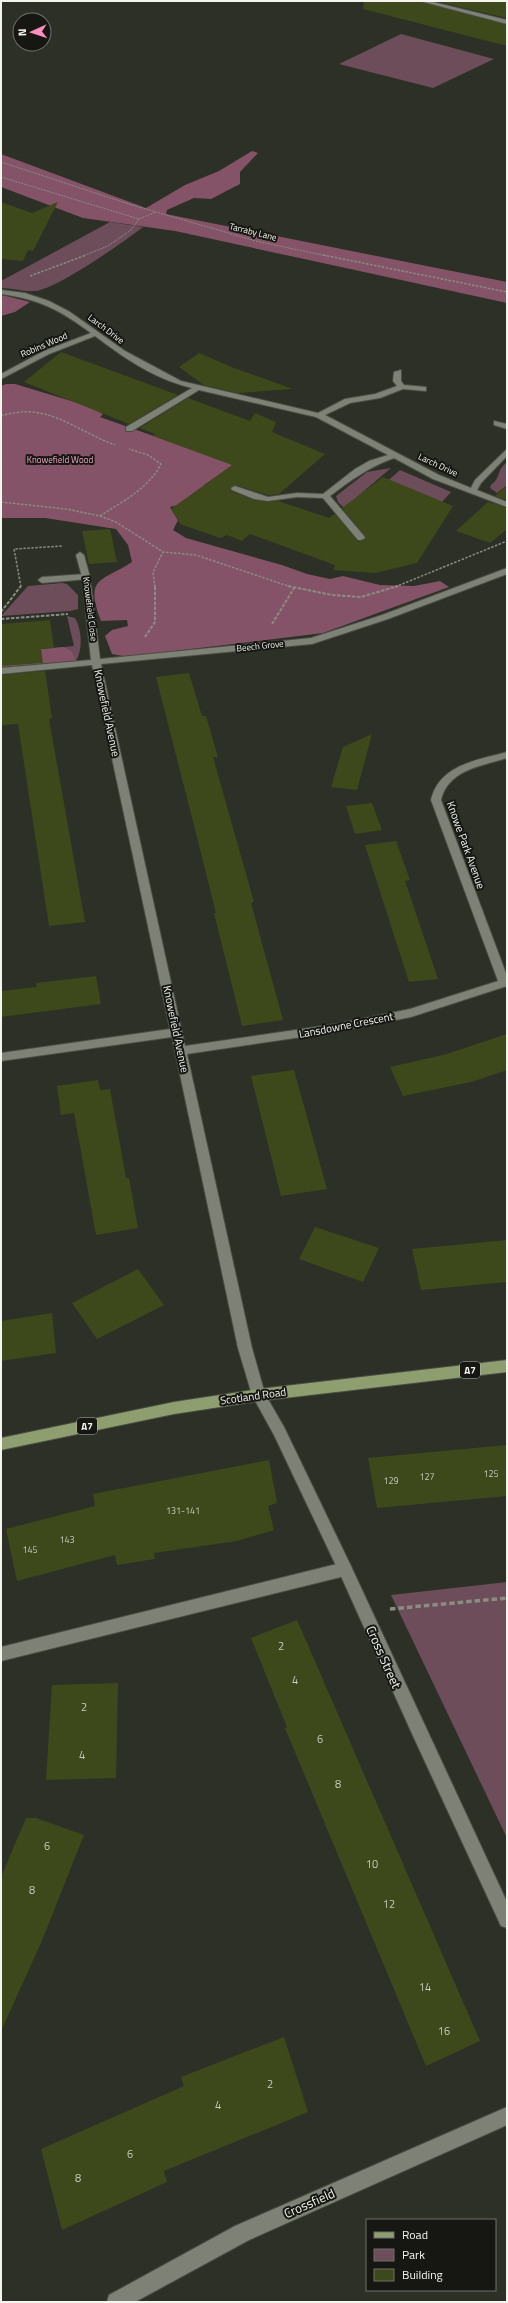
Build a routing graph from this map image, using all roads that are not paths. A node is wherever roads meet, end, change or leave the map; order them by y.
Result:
1 (423, 1) edge
2 (507, 22) edge
3 (2, 292) edge
4 (95, 334) junction
5 (398, 372) dead end
6 (1, 377) edge
7 (402, 387) junction
8 (198, 388) junction
9 (422, 389) dead end
10 (319, 414) junction
11 (497, 423) dead end
12 (507, 427) edge
13 (129, 429) dead end
14 (507, 451) edge
15 (395, 455) junction
16 (235, 488) dead end
17 (473, 491) junction
18 (325, 496) junction
19 (507, 505) edge
20 (361, 538) dead end
21 (80, 556) dead end
22 (504, 575) edge
23 (86, 576) junction
24 (42, 580) dead end
25 (96, 663) junction
26 (1, 671) edge
27 (507, 755) edge
28 (506, 983) edge
29 (177, 1032) junction
30 (181, 1051) junction
31 (1, 1057) edge
32 (507, 1366) edge
33 (260, 1395) junction
34 (1, 1444) edge
35 (345, 1569) junction
36 (1, 1654) edge
37 (507, 1920) edge
38 (507, 2116) edge
39 (116, 2302) edge

1 - 2 street
3 - 4 street, Larch Drive
4 - 6 street, Robins Wood
4 - 8 street, Larch Drive
5 - 7 street
7 - 9 street
7 - 10 street
8 - 10 street, Larch Drive
8 - 13 street
10 - 15 street, Larch Drive
11 - 12 street
14 - 17 street
15 - 17 street, Larch Drive
15 - 18 street
16 - 18 street
17 - 19 street, Larch Drive
18 - 20 street
21 - 23 street, Knowefield Close
22 - 25 street, Beech Grove
23 - 24 street
23 - 25 street, Knowefield Close
25 - 26 street, Beech Grove
25 - 29 street, Knowefield Avenue
27 - 28 street, Knowe Park Avenue
28 - 30 street, Lansdowne Crescent
29 - 30 street, Knowefield Avenue
29 - 31 street
30 - 33 street, Knowefield Avenue
32 - 33 main road, Scotland Road / A7
33 - 34 main road, Scotland Road / A7
33 - 35 street, Cross Street
35 - 36 street
35 - 37 street, Cross Street
38 - 39 street, Crossfield

